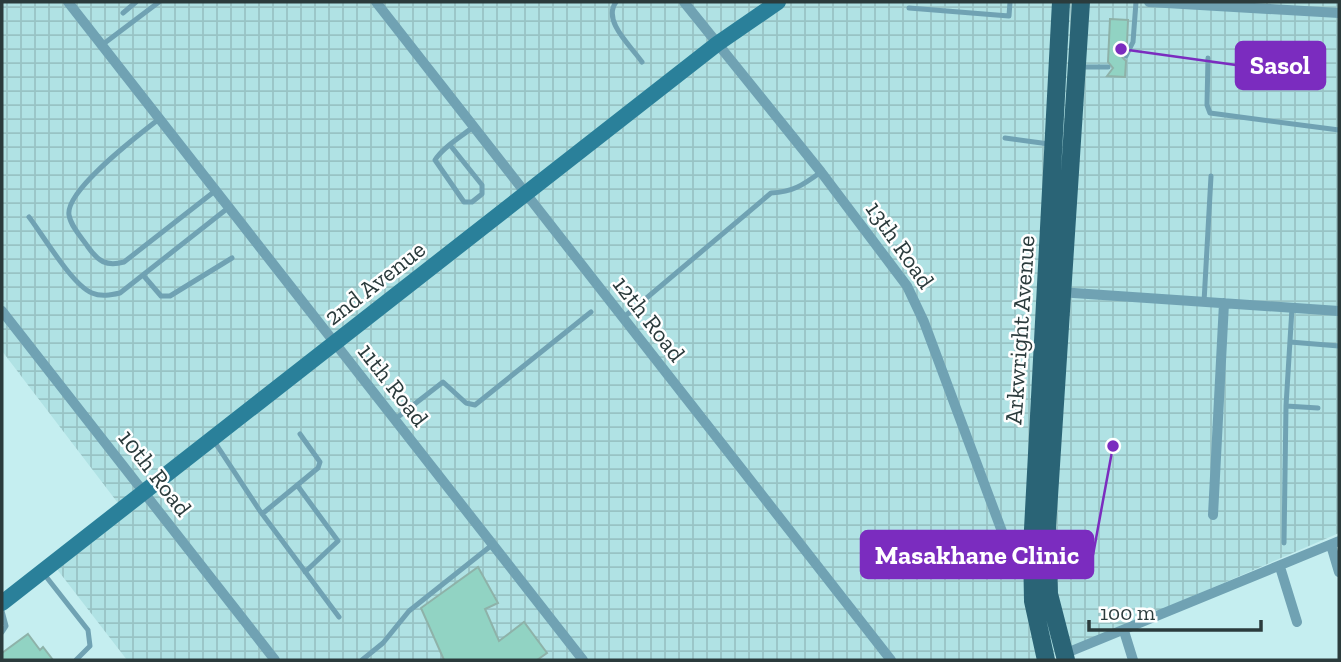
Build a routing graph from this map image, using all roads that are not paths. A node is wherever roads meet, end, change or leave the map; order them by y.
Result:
1 (68, 2) edge
2 (136, 2) edge
3 (159, 2) edge
4 (376, 2) edge
5 (616, 2) edge
6 (684, 2) edge
7 (778, 2) edge
8 (1010, 2) edge
9 (1061, 2) edge
10 (1082, 2) edge
11 (1136, 2) edge
12 (1149, 2) edge
13 (1200, 3) edge
14 (909, 8) dead end
15 (122, 13) dead end
16 (1339, 13) edge
17 (717, 44) junction
18 (102, 46) junction
19 (1126, 56) dead end
20 (1208, 58) dead end
21 (642, 62) dead end
22 (1077, 67) junction
23 (1108, 67) dead end
24 (159, 119) junction
25 (473, 127) junction
26 (1339, 130) edge
27 (1005, 138) dead end
28 (450, 145) junction
29 (1056, 145) junction
30 (821, 172) junction
31 (1211, 176) dead end
32 (215, 191) junction
33 (525, 194) junction
34 (229, 208) junction
35 (29, 217) dead end
36 (232, 258) dead end
37 (142, 275) junction
38 (1056, 292) junction
39 (1204, 302) junction
40 (1224, 303) junction
41 (1292, 307) junction
42 (1339, 311) edge
43 (2, 312) edge
44 (591, 312) dead end
45 (623, 318) junction
46 (1290, 342) junction
47 (334, 344) junction
48 (1339, 346) edge
49 (1286, 406) junction
50 (1318, 408) dead end
51 (394, 420) junction
52 (300, 434) dead end
53 (213, 439) junction
54 (297, 485) junction
55 (145, 493) junction
56 (262, 514) junction
57 (1213, 515) dead end
58 (1284, 543) dead end
59 (1335, 543) edge
60 (492, 545) junction
61 (1010, 553) dead end
62 (1280, 566) junction
63 (43, 571) junction
64 (305, 572) junction
65 (1339, 572) edge
66 (2, 603) edge
67 (2, 611) edge
68 (339, 617) dead end
69 (1297, 622) dead end
70 (1124, 631) junction
71 (2, 632) edge
72 (1065, 657) edge
73 (76, 660) edge
74 (275, 660) edge
75 (362, 660) edge
76 (583, 660) edge
77 (891, 660) edge
78 (1045, 660) edge
79 (1133, 660) edge

1 - 18 street, 11th Road
2 - 15 lane
3 - 18 lane
4 - 25 street, 12th Road
5 - 21 lane
6 - 17 street, 13th Road
7 - 17 street, 2nd Avenue
8 - 14 lane
9 - 29 main road, Arkwright Avenue
10 - 22 main road, Arkwright Avenue
11 - 19 lane
12 - 13 street
13 - 16 street
17 - 30 street, 13th Road
17 - 33 street, 2nd Avenue
18 - 24 street, 11th Road
20 - 26 lane
22 - 23 lane
22 - 38 main road, Arkwright Avenue
24 - 32 street, 11th Road
24 - 32 lane
25 - 28 lane
25 - 33 street, 12th Road
27 - 29 lane
28 - 28 lane
29 - 38 main road, Arkwright Avenue
30 - 45 lane
30 - 61 street, 13th Road
31 - 39 lane
32 - 34 street, 11th Road
33 - 45 street, 12th Road
33 - 47 street, 2nd Avenue
34 - 37 lane
34 - 47 street, 11th Road
35 - 37 lane
36 - 37 lane
38 - 39 street
38 - 72 main road, Arkwright Avenue
38 - 78 main road, Arkwright Avenue
39 - 40 street
40 - 41 street
40 - 57 street
41 - 42 street
41 - 46 lane
43 - 55 street, 10th Road
44 - 51 lane
45 - 77 street, 12th Road
46 - 48 lane
46 - 49 lane
47 - 51 street, 11th Road
47 - 53 street, 2nd Avenue
49 - 50 lane
49 - 58 lane
51 - 60 street, 11th Road
52 - 54 lane
53 - 55 street, 2nd Avenue
53 - 56 lane
54 - 56 lane
54 - 64 lane
55 - 63 street, 2nd Avenue
55 - 74 street, 10th Road
56 - 64 lane
59 - 62 street
59 - 65 street
60 - 75 lane
60 - 76 street, 11th Road
62 - 69 street
62 - 70 street
63 - 66 street, 2nd Avenue
63 - 73 lane
64 - 68 lane
67 - 71 lane
70 - 72 street
70 - 79 street

